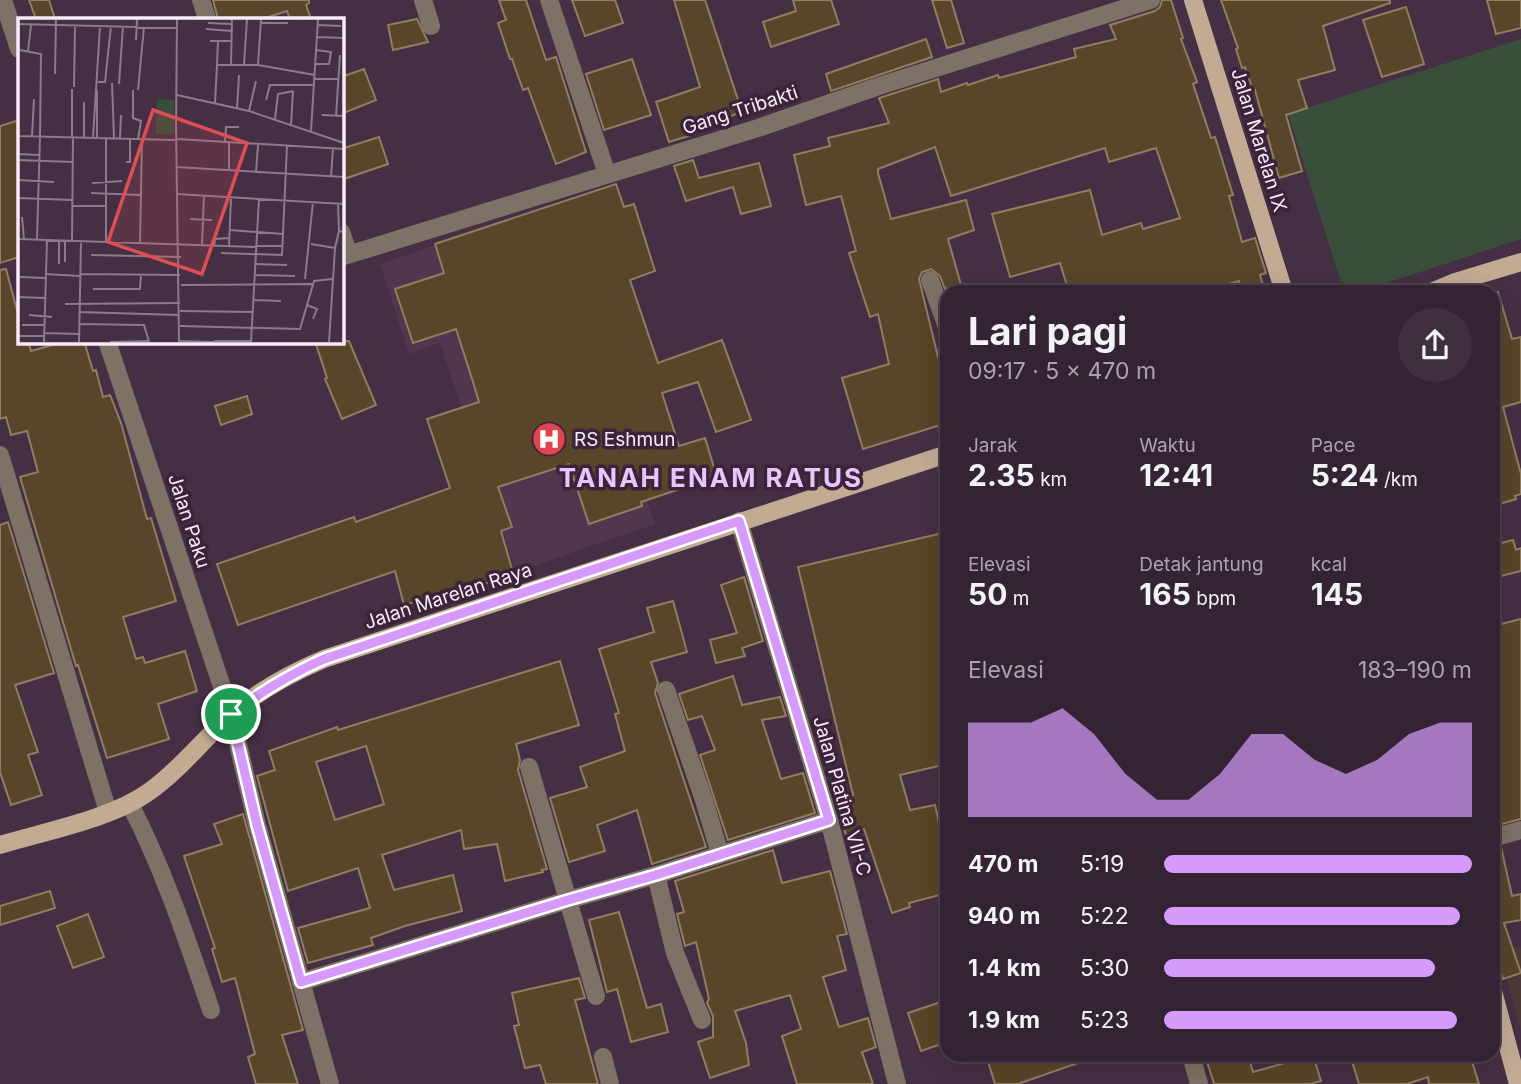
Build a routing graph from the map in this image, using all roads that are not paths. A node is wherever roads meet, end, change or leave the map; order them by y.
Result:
1 (3, 0) edge
2 (201, 0) edge
3 (423, 0) edge
4 (549, 0) edge
5 (1151, 0) edge
6 (1193, 0) edge
7 (207, 18) edge
8 (431, 26) dead end
9 (7, 33) edge
10 (18, 48) edge
11 (607, 174) junction
12 (345, 256) edge
13 (1521, 262) edge
14 (930, 280) dead end
15 (1455, 282) junction
16 (1282, 285) edge
17 (1445, 285) edge
18 (1448, 285) edge
19 (940, 308) edge
20 (108, 343) edge
21 (0, 455) edge
22 (940, 456) edge
23 (739, 521) junction
24 (666, 690) dead end
25 (231, 714) junction
26 (528, 767) dead end
27 (130, 804) junction
28 (108, 812) junction
29 (829, 820) junction
30 (1521, 830) edge
31 (1500, 836) edge
32 (0, 845) edge
33 (720, 854) junction
34 (656, 875) junction
35 (568, 900) junction
36 (301, 982) junction
37 (596, 996) dead end
38 (211, 1010) dead end
39 (1500, 1017) edge
40 (702, 1020) dead end
41 (603, 1057) dead end
42 (1193, 1062) edge
43 (330, 1084) edge
44 (610, 1084) edge
45 (897, 1084) edge
46 (1199, 1084) edge
47 (1518, 1084) edge

1 - 9 street
2 - 7 street
3 - 8 street
4 - 11 street
5 - 11 street, Gang Tribakti
6 - 16 main road, Jalan Marelan IX
9 - 10 street
11 - 12 street, Gang Tribakti
13 - 15 main road
14 - 19 street
15 - 17 main road
15 - 18 main road
20 - 25 street, Jalan Paku
21 - 28 street
22 - 23 main road, Jalan Marelan Raya
23 - 25 main road, Jalan Marelan Raya
23 - 29 street, Jalan Platina VII-C
24 - 33 street
25 - 27 main road, Jalan Marelan Raya
25 - 36 street, Jalan Paku
26 - 35 street
27 - 28 main road, Jalan Marelan Raya
27 - 38 street
28 - 32 main road, Jalan Marelan Raya
29 - 33 street
29 - 45 street, Jalan Platina VII-C
30 - 31 street
33 - 34 street
34 - 35 street
34 - 40 street
35 - 36 street
35 - 37 street
36 - 43 street, Jalan Paku
39 - 47 main road
41 - 44 street
42 - 46 street

